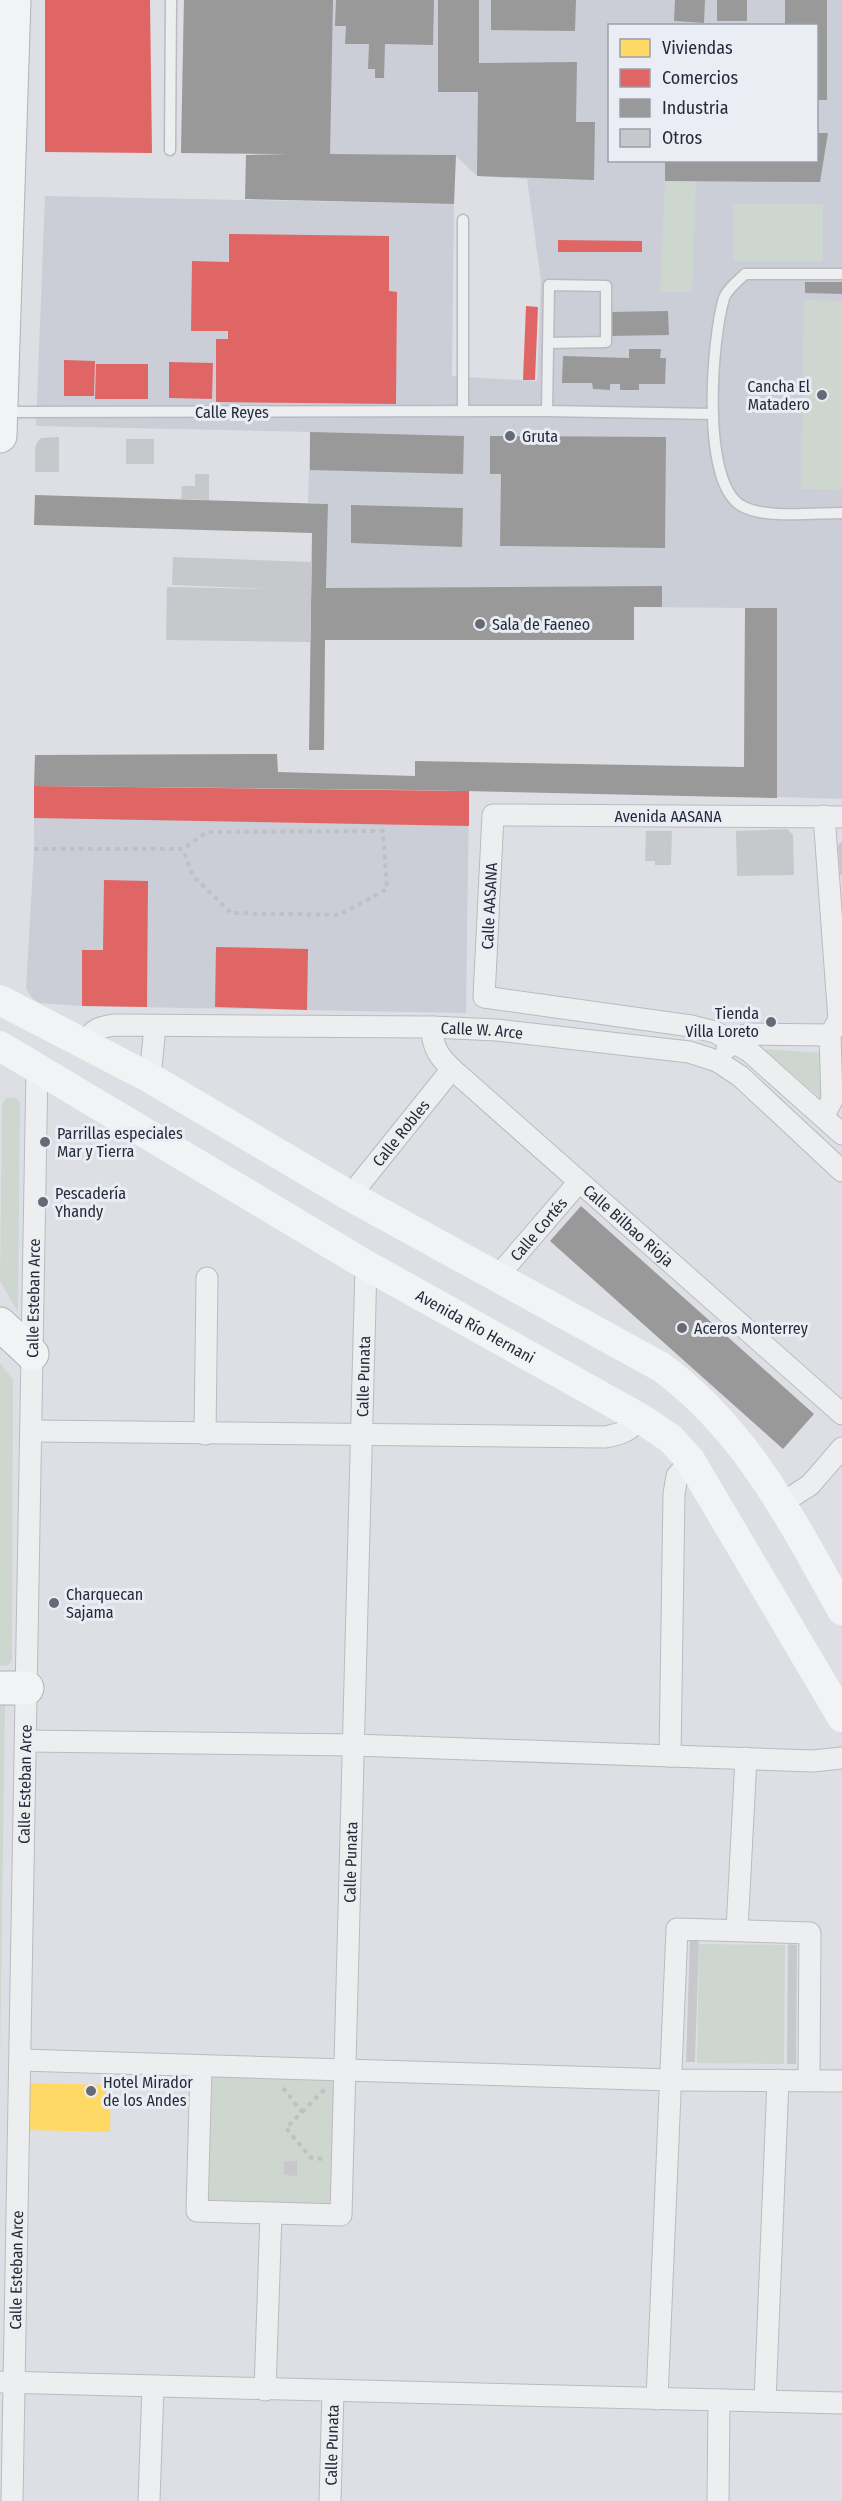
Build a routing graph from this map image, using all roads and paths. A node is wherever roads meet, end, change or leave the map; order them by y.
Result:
1 (14, 0) edge
2 (171, 0) edge
3 (170, 150) dead end
4 (463, 220) dead end
5 (842, 274) edge
6 (548, 343) junction
7 (463, 411) junction
8 (547, 411) junction
9 (713, 414) junction
10 (0, 424) edge
11 (842, 513) edge
12 (493, 815) joint
13 (833, 817) edge
14 (34, 849) dead end
15 (183, 849) junction
16 (484, 997) joint
17 (0, 1000) edge
18 (154, 1026) junction
19 (837, 1026) edge
20 (432, 1027) junction
21 (733, 1041) junction
22 (85, 1043) junction
23 (0, 1046) edge
24 (717, 1061) junction
25 (37, 1067) junction
26 (452, 1069) junction
27 (150, 1078) junction
28 (824, 1117) junction
29 (842, 1134) edge
30 (842, 1171) edge
31 (578, 1183) junction
32 (350, 1196) junction
33 (366, 1265) junction
34 (498, 1276) junction
35 (207, 1278) dead end
36 (0, 1324) edge
37 (32, 1354) junction
38 (842, 1414) edge
39 (640, 1418) junction
40 (31, 1431) junction
41 (205, 1434) junction
42 (362, 1434) junction
43 (842, 1448) edge
44 (690, 1460) junction
45 (782, 1503) junction
46 (842, 1610) edge
47 (13, 1688) edge
48 (842, 1717) edge
49 (26, 1741) junction
50 (354, 1745) junction
51 (670, 1756) junction
52 (746, 1758) junction
53 (842, 1758) edge
54 (737, 1930) junction
55 (21, 2060) junction
56 (201, 2066) junction
57 (345, 2069) junction
58 (778, 2079) junction
59 (670, 2080) junction
60 (809, 2080) junction
61 (842, 2081) edge
62 (329, 2084) dead end
63 (280, 2085) dead end
64 (302, 2112) junction
65 (329, 2159) dead end
66 (271, 2214) junction
67 (8, 2383) edge
68 (153, 2387) junction
69 (265, 2390) junction
70 (333, 2391) junction
71 (657, 2399) junction
72 (719, 2400) junction
73 (765, 2401) junction
74 (842, 2403) edge
75 (12, 2501) edge
76 (149, 2501) edge
77 (330, 2501) edge
78 (718, 2501) edge

1 - 10 highway
2 - 3 lane
4 - 7 lane
5 - 9 lane
6 - 6 lane
6 - 8 lane
7 - 8 lane, Calle Reyes
7 - 10 lane, Calle Reyes
8 - 9 lane, Calle Reyes
9 - 11 lane
12 - 13 street, Avenida AASANA
12 - 16 street, Calle AASANA
13 - 19 street
14 - 15 path
15 - 15 path
16 - 21 street, Calle W. Arce
17 - 22 street
18 - 20 street, Calle W. Arce
18 - 22 street, Calle W. Arce
18 - 27 street
19 - 21 street
19 - 28 street
20 - 24 street, Calle W. Arce
20 - 26 street, Calle Bilbao Rioja
21 - 24 street
21 - 28 street, Calle W. Arce
22 - 27 street
23 - 25 street, Avenida Río Hernani
24 - 30 street, Calle W. Arce
25 - 33 street, Avenida Río Hernani
25 - 37 street, Calle Esteban Arce
26 - 31 street, Calle Bilbao Rioja
26 - 32 street, Calle Robles
27 - 32 street
28 - 29 street, Calle W. Arce
31 - 34 street, Calle Cortés
31 - 38 street, Calle Bilbao Rioja
32 - 34 street
33 - 39 street, Avenida Río Hernani
33 - 42 street, Calle Punata
34 - 45 street
35 - 41 street
36 - 37 highway
37 - 40 street, Calle Esteban Arce
39 - 42 street
39 - 44 street, Avenida Río Hernani
40 - 41 street
40 - 47 street, Calle Esteban Arce
41 - 42 street
42 - 50 street, Calle Punata
43 - 45 street
44 - 48 street, Avenida Río Hernani
44 - 51 street
45 - 46 street
47 - 49 street, Calle Esteban Arce
49 - 50 street
49 - 55 street, Calle Esteban Arce
50 - 51 street
50 - 57 street, Calle Punata
51 - 52 street
52 - 53 street
52 - 54 street
54 - 59 street
54 - 60 street
55 - 56 street
55 - 67 street, Calle Esteban Arce
56 - 57 street
56 - 66 street
57 - 59 street
57 - 66 street, Calle Punata
58 - 59 street
58 - 60 street
58 - 73 street
59 - 71 street
60 - 61 street
62 - 64 path
63 - 64 path
64 - 65 path
66 - 69 street
67 - 68 street
67 - 75 street, Calle Esteban Arce
68 - 69 street
68 - 76 street
69 - 70 street
70 - 71 street
70 - 77 street, Calle Punata
71 - 72 street
72 - 73 street
72 - 78 street
73 - 74 street

